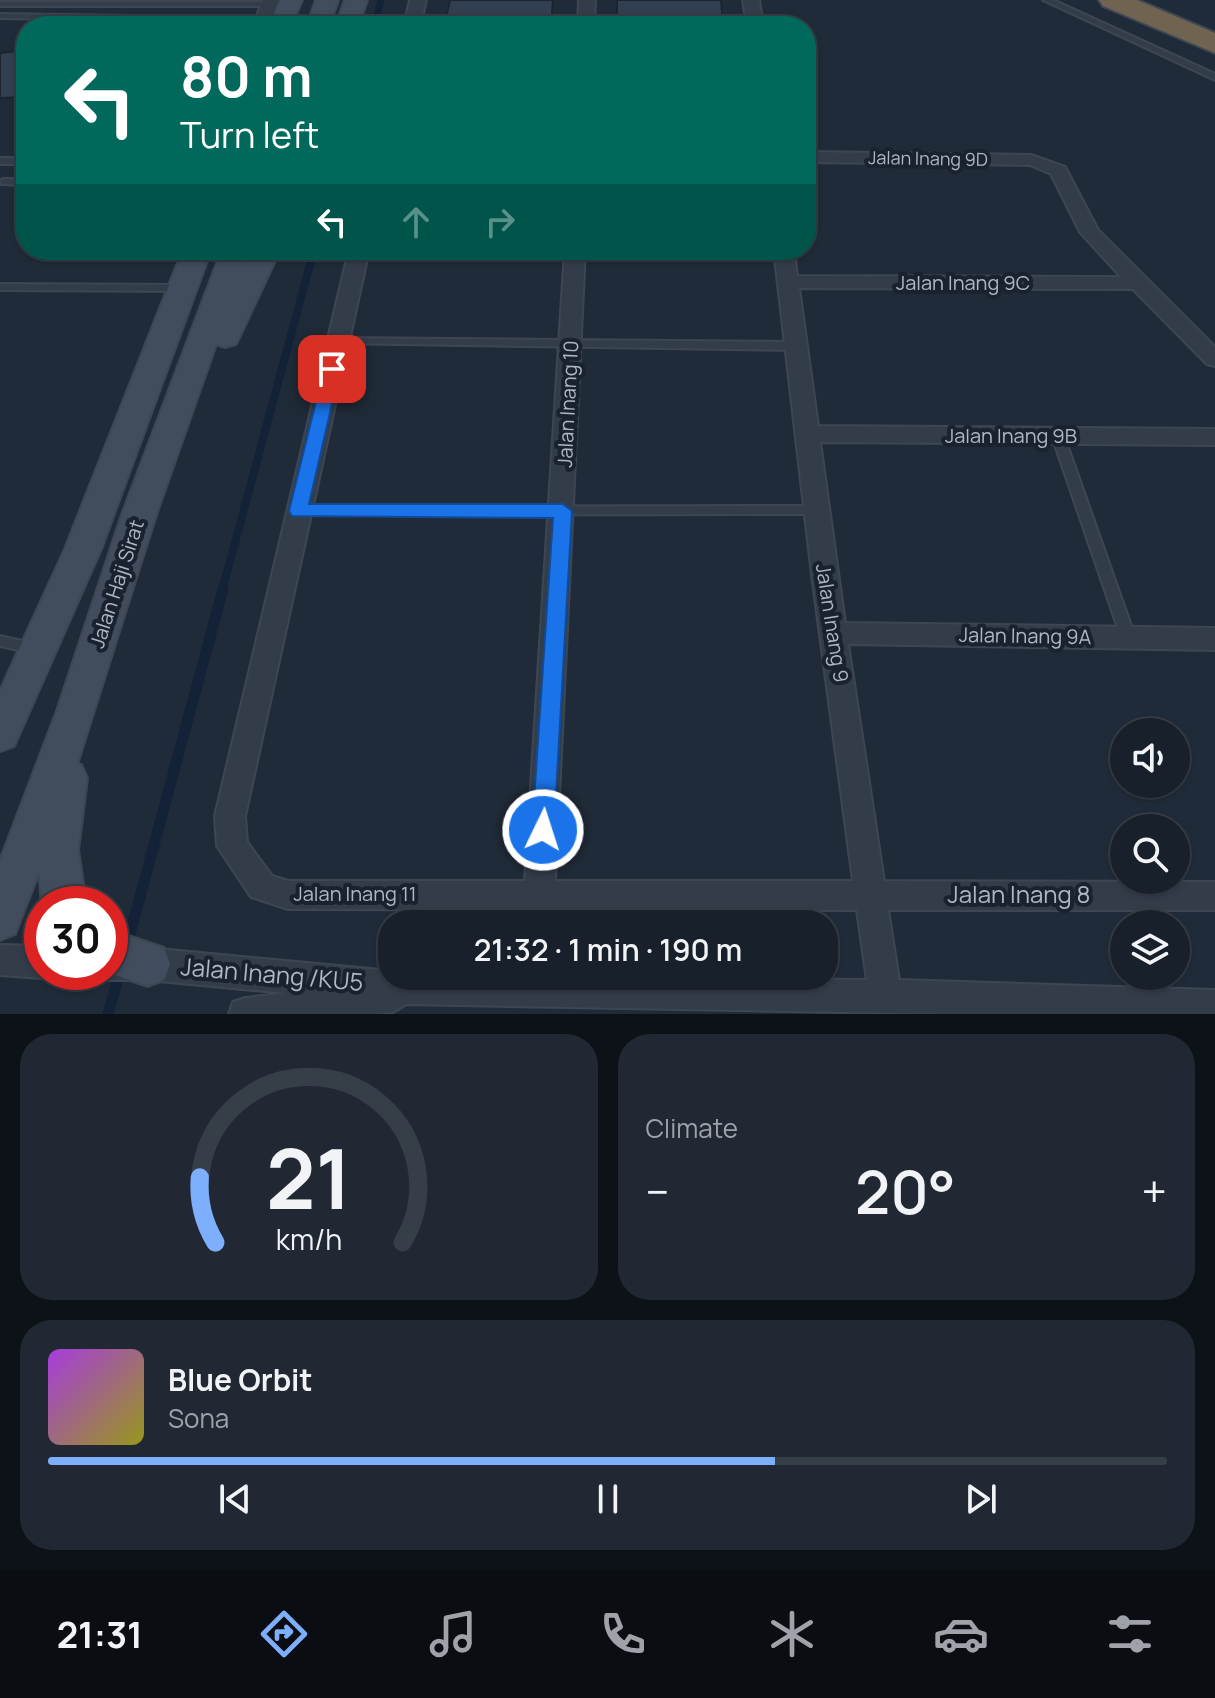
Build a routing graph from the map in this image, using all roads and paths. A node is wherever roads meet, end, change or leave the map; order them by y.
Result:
1 (1047, 0) edge
2 (1113, 0) edge
3 (1155, 0) edge
4 (277, 1) edge
5 (0, 4) edge
6 (1215, 25) edge
7 (1215, 44) edge
8 (1215, 77) edge
9 (816, 157) edge
10 (4, 182) dead end
11 (16, 182) edge
12 (194, 260) edge
13 (232, 260) edge
14 (261, 260) edge
15 (357, 260) edge
16 (575, 260) edge
17 (786, 260) edge
18 (789, 282) junction
19 (1138, 283) junction
20 (0, 287) edge
21 (184, 288) junction
22 (339, 341) junction
23 (571, 343) junction
24 (795, 346) junction
25 (1215, 359) edge
26 (807, 434) junction
27 (1058, 436) junction
28 (1215, 437) edge
29 (816, 510) junction
30 (299, 511) junction
31 (563, 511) junction
32 (140, 512) junction
33 (834, 633) junction
34 (1128, 637) junction
35 (1215, 639) edge
36 (0, 641) edge
37 (37, 649) junction
38 (76, 711) junction
39 (0, 734) edge
40 (62, 886) edge
41 (539, 894) junction
42 (871, 894) junction
43 (1215, 896) edge
44 (0, 919) edge
45 (0, 960) edge
46 (128, 960) edge
47 (24, 961) edge
48 (435, 991) junction
49 (885, 996) junction
50 (1215, 1006) edge
51 (245, 1014) edge

1 - 8 lane
2 - 7 highway
3 - 6 highway
4 - 5 lane
9 - 19 street, Jalan Inang 9D
10 - 11 lane
12 - 21 main road, Jalan Haji Sirat
13 - 32 main road, Jalan Haji Sirat
14 - 32 main road
15 - 22 street, Jalan Inang 11
16 - 23 street, Jalan Inang 10
17 - 18 street, Jalan Inang 9
18 - 19 street, Jalan Inang 9C
18 - 24 street, Jalan Inang 9
19 - 25 street
20 - 21 lane
21 - 37 main road, Jalan Haji Sirat
22 - 23 lane
22 - 30 street, Jalan Inang 11
23 - 24 lane
23 - 31 street, Jalan Inang 10
24 - 26 street, Jalan Inang 9
26 - 27 street, Jalan Inang 9B
26 - 29 street, Jalan Inang 9
27 - 28 street, Jalan Inang 9B
27 - 34 lane
29 - 31 lane
29 - 33 street, Jalan Inang 9
30 - 31 lane
30 - 41 street, Jalan Inang 11
31 - 41 street, Jalan Inang 10
32 - 38 main road, Jalan Haji Sirat
33 - 34 street, Jalan Inang 9A
33 - 42 street, Jalan Inang 9
34 - 35 street, Jalan Inang 9A
36 - 37 lane
37 - 39 main road, Jalan Haji Sirat
38 - 40 main road
38 - 44 main road, Jalan Haji Sirat
41 - 42 street, Jalan Inang 11
42 - 43 street, Jalan Inang 8
42 - 49 street, Jalan Inang 9
45 - 47 street
46 - 48 street, Jalan Inang /KU5
48 - 49 street, Jalan Inang /KU5
48 - 51 street, Jalan Inang /KU5
49 - 50 street, Jalan Inang /KU5

